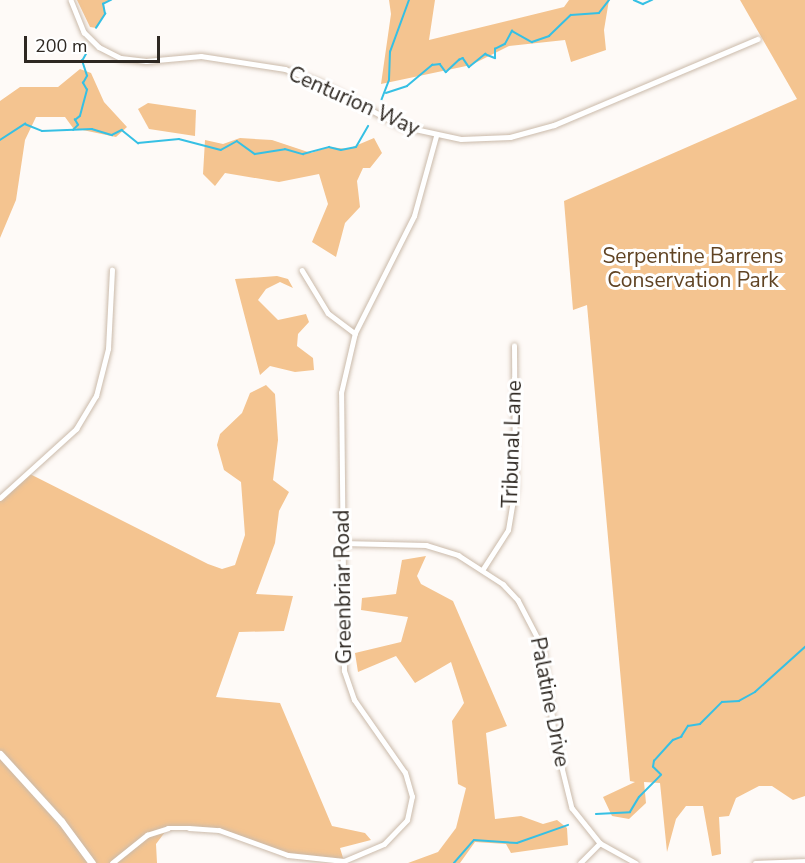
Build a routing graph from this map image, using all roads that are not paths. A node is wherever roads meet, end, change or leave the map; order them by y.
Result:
1 (71, 0) edge
2 (758, 39) dead end
3 (436, 136) junction
4 (111, 270) dead end
5 (302, 270) dead end
6 (355, 333) junction
7 (514, 346) dead end
8 (0, 498) edge
9 (342, 543) junction
10 (483, 569) junction
11 (0, 754) edge
12 (600, 843) junction
13 (805, 861) edge
14 (92, 863) edge
15 (112, 863) edge
16 (580, 863) edge
17 (636, 863) edge
18 (755, 863) edge

1 - 3 street, Centurion Way
2 - 3 street, Centurion Way
3 - 6 street, Greenbriar Road
4 - 8 street
5 - 6 street
6 - 9 street, Greenbriar Road
7 - 10 street, Tribunal Lane
9 - 10 street, Palatine Drive
9 - 15 street, Greenbriar Road
10 - 12 street, Palatine Drive
11 - 14 main road
12 - 16 street
12 - 17 street, Palatine Drive
13 - 18 street

